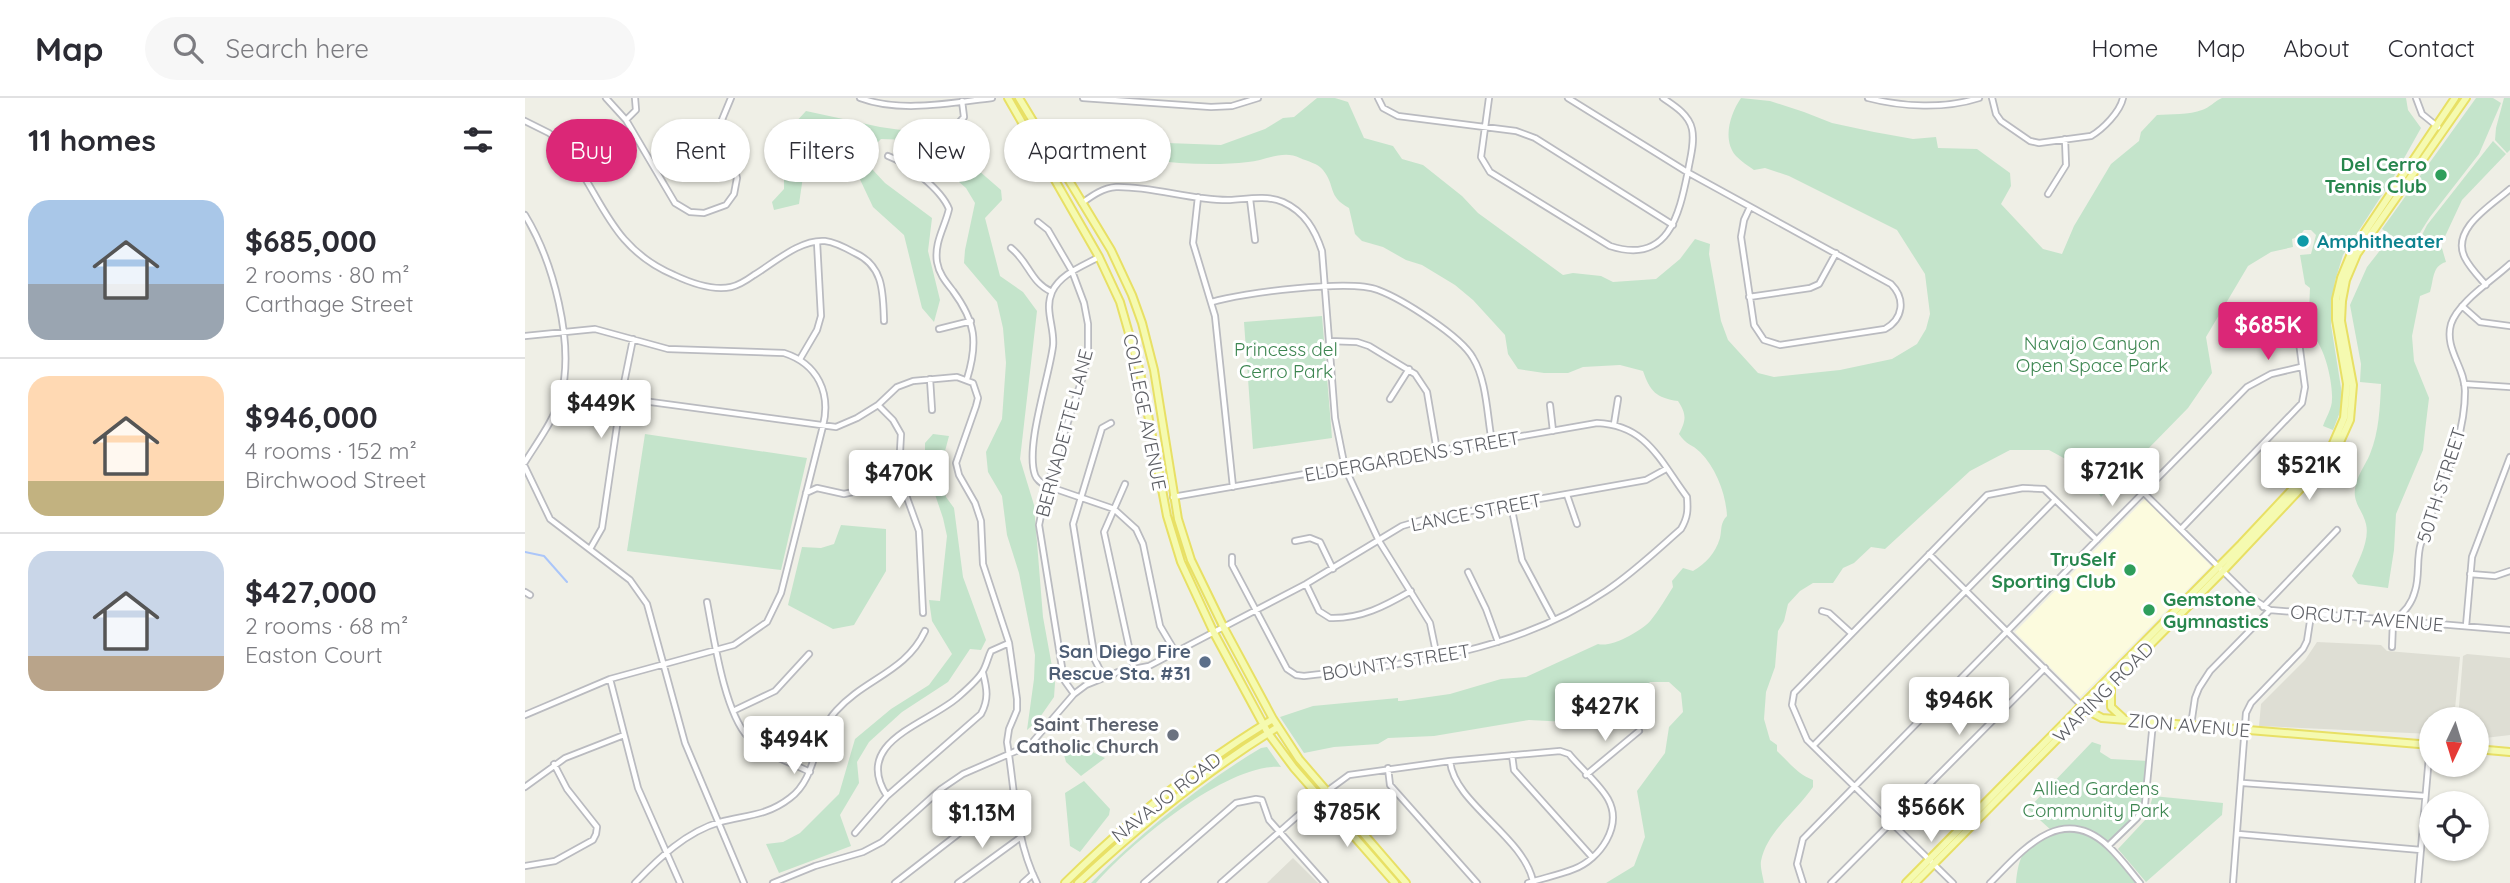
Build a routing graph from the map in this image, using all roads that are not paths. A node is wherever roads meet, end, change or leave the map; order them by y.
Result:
1 (606, 98) edge
2 (635, 98) edge
3 (731, 98) edge
4 (860, 98) edge
5 (992, 98) edge
6 (1008, 98) edge
7 (1019, 98) edge
8 (1083, 98) edge
9 (1258, 98) edge
10 (1378, 98) edge
11 (1489, 98) edge
12 (1568, 98) edge
13 (1664, 98) edge
14 (1868, 98) edge
15 (1979, 98) edge
16 (1992, 98) edge
17 (2123, 98) edge
18 (2416, 98) edge
19 (2455, 98) edge
20 (2466, 98) edge
21 (962, 101) junction
22 (625, 119) edge
23 (627, 119) edge
24 (962, 119) edge
25 (525, 121) edge
26 (2437, 126) junction
27 (1485, 127) junction
28 (2443, 131) junction
29 (637, 139) edge
30 (2065, 139) junction
31 (888, 156) dead end
32 (1688, 172) junction
33 (2510, 189) edge
34 (2048, 194) dead end
35 (1198, 197) junction
36 (1250, 199) junction
37 (1082, 203) junction
38 (1750, 207) junction
39 (525, 215) edge
40 (1038, 222) dead end
41 (1673, 225) junction
42 (1255, 240) dead end
43 (817, 242) junction
44 (1011, 248) dead end
45 (1836, 253) junction
46 (1099, 257) junction
47 (2510, 264) edge
48 (1072, 271) junction
49 (2486, 285) junction
50 (1325, 287) junction
51 (1052, 292) junction
52 (1749, 297) junction
53 (1212, 302) junction
54 (2462, 306) junction
55 (884, 321) dead end
56 (971, 321) junction
57 (2510, 326) edge
58 (939, 329) dead end
59 (562, 331) junction
60 (2298, 335) dead end
61 (525, 336) edge
62 (633, 339) junction
63 (1329, 341) junction
64 (800, 359) junction
65 (2301, 367) junction
66 (1409, 369) junction
67 (930, 379) junction
68 (967, 379) junction
69 (2464, 384) junction
70 (2510, 387) edge
71 (621, 398) junction
72 (1390, 399) dead end
73 (1618, 399) dead end
74 (878, 405) junction
75 (1550, 405) dead end
76 (932, 410) dead end
77 (1111, 422) dead end
78 (1614, 424) junction
79 (823, 426) junction
80 (1553, 431) junction
81 (1492, 442) junction
82 (1437, 451) junction
83 (2510, 457) edge
84 (525, 464) edge
85 (1345, 468) junction
86 (1666, 469) junction
87 (1125, 484) dead end
88 (1047, 486) junction
89 (1233, 487) junction
90 (862, 491) dead end
91 (805, 493) junction
92 (2144, 493) junction
93 (1567, 495) junction
94 (1173, 497) junction
95 (1080, 498) junction
96 (2056, 499) junction
97 (1511, 505) junction
98 (1114, 509) junction
99 (1577, 524) dead end
100 (2181, 529) junction
101 (2337, 530) dead end
102 (2097, 540) junction
103 (1296, 541) dead end
104 (1379, 541) junction
105 (590, 548) junction
106 (1929, 554) junction
107 (1232, 557) dead end
108 (2221, 568) junction
109 (1333, 569) junction
110 (2510, 571) edge
111 (1468, 572) dead end
112 (2470, 575) junction
113 (1306, 584) junction
114 (1411, 591) junction
115 (1966, 591) junction
116 (707, 602) dead end
117 (2263, 607) junction
118 (2270, 610) junction
119 (1255, 611) junction
120 (1822, 611) dead end
121 (923, 613) dead end
122 (2311, 615) junction
123 (1554, 620) junction
124 (2393, 621) junction
125 (2466, 626) junction
126 (1224, 628) junction
127 (2510, 630) edge
128 (925, 631) dead end
129 (2007, 631) junction
130 (1851, 632) junction
131 (1215, 633) junction
132 (1498, 642) junction
133 (1009, 643) junction
134 (2392, 647) dead end
135 (716, 651) junction
136 (1176, 653) junction
137 (809, 654) dead end
138 (1437, 658) junction
139 (664, 663) junction
140 (2045, 668) junction
141 (1134, 670) junction
142 (983, 673) junction
143 (1103, 676) junction
144 (610, 679) junction
145 (2111, 684) junction
146 (1074, 694) junction
147 (2084, 708) junction
148 (733, 711) junction
149 (525, 715) edge
150 (1273, 719) junction
151 (2125, 719) junction
152 (2153, 722) junction
153 (2191, 725) junction
154 (1263, 726) junction
155 (1278, 727) junction
156 (2245, 730) junction
157 (1639, 731) dead end
158 (1268, 733) junction
159 (624, 735) junction
160 (2419, 744) edge
161 (1813, 746) junction
162 (2489, 750) edge
163 (2510, 752) edge
164 (1009, 754) junction
165 (1512, 754) junction
166 (1450, 761) junction
167 (554, 764) junction
168 (1388, 768) junction
169 (810, 772) junction
170 (1586, 775) junction
171 (2242, 783) junction
172 (1855, 786) junction
173 (525, 787) edge
174 (1322, 794) junction
175 (887, 796) junction
176 (2419, 796) edge
177 (1014, 799) junction
178 (718, 823) junction
179 (1891, 824) junction
180 (1280, 832) junction
181 (855, 833) dead end
182 (2238, 834) junction
183 (1021, 837) junction
184 (2108, 846) junction
185 (667, 850) junction
186 (2419, 850) edge
187 (1092, 857) junction
188 (1592, 857) junction
189 (2420, 861) edge
190 (1931, 862) junction
191 (1099, 864) junction
192 (525, 866) edge
193 (1033, 874) junction
194 (1531, 882) edge
195 (635, 883) edge
196 (680, 883) edge
197 (744, 883) edge
198 (773, 883) edge
199 (895, 883) edge
200 (958, 883) edge
201 (1023, 883) edge
202 (1037, 883) edge
203 (1065, 883) edge
204 (1078, 883) edge
205 (1144, 883) edge
206 (1221, 883) edge
207 (1325, 883) edge
208 (1395, 883) edge
209 (1406, 883) edge
210 (1477, 883) edge
211 (1803, 883) edge
212 (1831, 883) edge
213 (1906, 883) edge
214 (1915, 883) edge
215 (1953, 883) edge
216 (1990, 883) edge
217 (2140, 883) edge
218 (2233, 883) edge
219 (2418, 883) edge

1 - 22 street
2 - 23 street
3 - 29 street
4 - 21 street
5 - 21 street
6 - 46 main road, COLLEGE AVENUE
7 - 37 main road, COLLEGE AVENUE
8 - 9 street
10 - 27 street
11 - 27 street
12 - 32 street
13 - 32 street
14 - 15 street
16 - 30 street
17 - 30 street
18 - 26 street
19 - 26 main road, WARING ROAD
20 - 28 main road, WARING ROAD
21 - 24 street
25 - 43 street
26 - 28 street
26 - 108 main road, WARING ROAD
27 - 41 street
27 - 41 street
28 - 108 main road, WARING ROAD
30 - 34 street
31 - 56 street
32 - 38 street
32 - 41 street
33 - 49 street
35 - 36 street
35 - 37 street
35 - 53 street
36 - 42 street
36 - 50 street
37 - 94 main road, COLLEGE AVENUE
38 - 45 street
38 - 52 street
39 - 59 street
40 - 48 street, BERNADETTE LANE
43 - 55 street
43 - 64 street
44 - 51 street
45 - 52 street
45 - 52 street
46 - 48 street
46 - 131 main road, COLLEGE AVENUE
47 - 49 street
48 - 51 street
48 - 88 street, BERNADETTE LANE
49 - 54 street
50 - 53 street
50 - 63 street
50 - 81 street
51 - 88 street
53 - 89 street
54 - 57 street
54 - 69 street, 50TH STREET
56 - 58 street
56 - 68 street
59 - 61 street
59 - 62 street
59 - 84 street
60 - 65 street
62 - 64 street
62 - 71 street
63 - 66 street
63 - 85 street
64 - 79 street
65 - 92 street
65 - 100 street
66 - 72 street
66 - 82 street
67 - 68 street
67 - 74 street
67 - 76 street
68 - 133 street
69 - 70 street
69 - 124 street, 50TH STREET
71 - 79 street
71 - 105 street
73 - 78 street
74 - 79 street
74 - 121 street
75 - 80 street
77 - 95 street
78 - 80 street, ELDERGARDENS STREET
78 - 86 street
79 - 91 street
80 - 81 street, ELDERGARDENS STREET
81 - 82 street, ELDERGARDENS STREET
82 - 85 street, ELDERGARDENS STREET
83 - 112 street
84 - 105 street
85 - 89 street, ELDERGARDENS STREET
85 - 104 street
86 - 93 street, LANCE STREET
86 - 123 street, BOUNTY STREET
87 - 98 street
88 - 95 street
88 - 146 street, BERNADETTE LANE
89 - 94 street, ELDERGARDENS STREET
90 - 91 street
91 - 135 street
92 - 100 street, ORCUTT AVENUE
92 - 102 street
93 - 97 street, LANCE STREET
93 - 99 street
94 - 126 main road, COLLEGE AVENUE
95 - 98 street
95 - 143 street
96 - 102 street
96 - 106 street
96 - 115 street
97 - 104 street, LANCE STREET
97 - 123 street
98 - 136 street
98 - 141 street
100 - 108 street, ORCUTT AVENUE
101 - 117 street
102 - 129 street
103 - 109 street
104 - 109 street, LANCE STREET
104 - 114 street
105 - 139 street
106 - 115 street
106 - 130 street
107 - 119 street, BOUNTY STREET
108 - 117 street, ORCUTT AVENUE
108 - 145 main road, WARING ROAD
108 - 147 main road, WARING ROAD
109 - 113 street, LANCE STREET
110 - 112 street
111 - 132 street
112 - 125 street
113 - 114 street
113 - 119 street, LANCE STREET
114 - 138 street
115 - 129 street
115 - 161 street
116 - 135 street
117 - 118 street, ORCUTT AVENUE
118 - 122 street, ORCUTT AVENUE
118 - 153 street
119 - 126 street, LANCE STREET
119 - 138 street, BOUNTY STREET
120 - 130 street
122 - 124 street, ORCUTT AVENUE
122 - 156 street
123 - 132 street, BOUNTY STREET
124 - 125 street, ORCUTT AVENUE
124 - 134 street
125 - 127 street, ORCUTT AVENUE
126 - 131 street, LANCE STREET
126 - 150 main road, COLLEGE AVENUE
128 - 169 street
129 - 140 street
129 - 172 street
130 - 161 street
131 - 136 street, LANCE STREET
131 - 154 main road, COLLEGE AVENUE
132 - 138 street, BOUNTY STREET
133 - 142 street
133 - 164 street
135 - 139 street
135 - 148 street
136 - 141 street, LANCE STREET
137 - 148 street
139 - 144 street
139 - 178 street
140 - 147 street
140 - 179 street
141 - 143 street, LANCE STREET
142 - 175 street
142 - 175 street
143 - 146 street
144 - 149 street
144 - 159 street
145 - 147 main road, WARING ROAD
145 - 151 main road
146 - 164 street
147 - 151 main road, ZION AVENUE
147 - 190 main road, WARING ROAD
148 - 169 street
150 - 154 main road, NAVAJO ROAD
150 - 155 main road, COLLEGE AVENUE
151 - 152 main road, ZION AVENUE
152 - 153 main road, ZION AVENUE
152 - 184 street
153 - 156 main road, ZION AVENUE
154 - 158 main road, COLLEGE AVENUE
154 - 187 main road, NAVAJO ROAD
155 - 158 main road, NAVAJO ROAD
155 - 174 main road
156 - 160 main road, ZION AVENUE
156 - 171 street
157 - 170 street
158 - 174 main road
158 - 191 main road, NAVAJO ROAD
159 - 167 street
159 - 185 street
161 - 172 street
162 - 163 main road
164 - 177 street
164 - 198 street
165 - 166 street
165 - 170 street
165 - 188 street
166 - 168 street
166 - 194 street
167 - 173 street
167 - 192 street
168 - 174 street
168 - 210 street
169 - 178 street
170 - 188 street
171 - 176 street
171 - 182 street
172 - 179 street
172 - 211 street
174 - 180 street
174 - 208 main road
174 - 209 main road
175 - 181 street
177 - 183 street
177 - 199 street
178 - 185 street
178 - 197 street
179 - 190 street
179 - 212 street
180 - 205 street
180 - 206 street
180 - 207 street
182 - 186 street
182 - 218 street
183 - 193 street
183 - 200 street
184 - 216 street
184 - 217 street
185 - 195 street
185 - 196 street
187 - 191 main road
187 - 203 main road, NAVAJO ROAD
188 - 194 street
189 - 219 street
190 - 213 main road, WARING ROAD
190 - 214 main road, WARING ROAD
190 - 215 street
191 - 204 main road, NAVAJO ROAD
193 - 201 street
193 - 202 street

